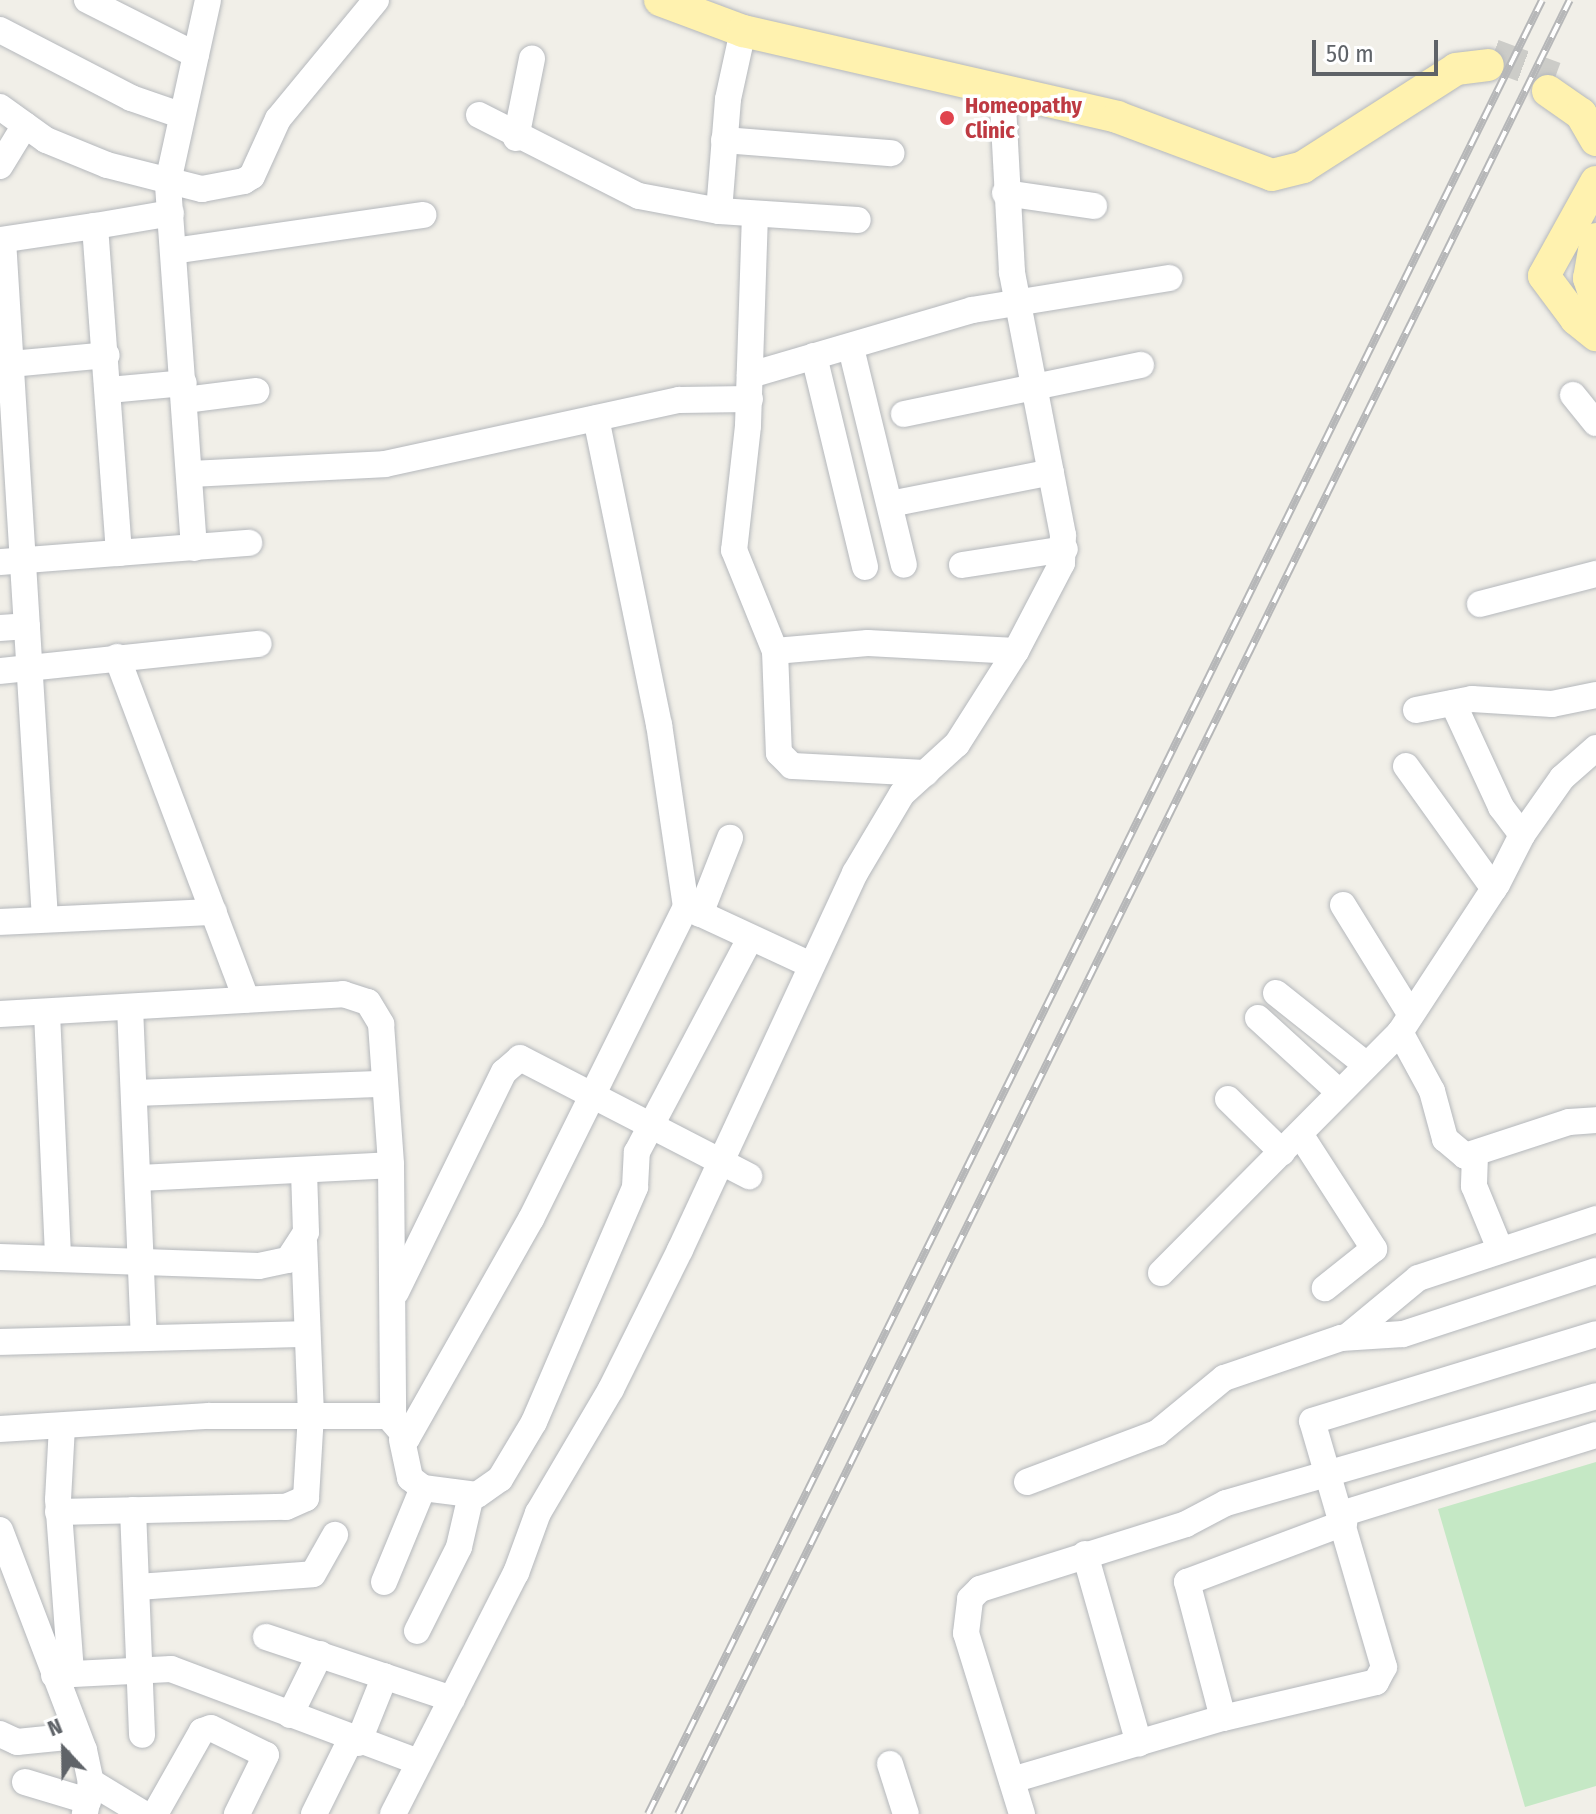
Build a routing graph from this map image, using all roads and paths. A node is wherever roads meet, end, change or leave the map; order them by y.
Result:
1 (87, 0) edge
2 (208, 0) edge
3 (376, 0) edge
4 (660, 0) edge
5 (706, 0) edge
6 (0, 30) edge
7 (743, 31) junction
8 (196, 55) junction
9 (532, 59) dead end
10 (1002, 88) junction
11 (0, 107) edge
12 (1596, 107) edge
13 (180, 115) junction
14 (479, 115) dead end
15 (25, 125) junction
16 (516, 138) junction
17 (724, 140) junction
18 (1596, 140) edge
19 (891, 153) dead end
20 (0, 166) edge
21 (168, 182) junction
22 (1596, 182) edge
23 (1005, 193) junction
24 (1094, 206) dead end
25 (719, 211) junction
26 (171, 213) junction
27 (755, 214) junction
28 (423, 215) dead end
29 (858, 220) dead end
30 (95, 226) junction
31 (1596, 239) edge
32 (2, 240) edge
33 (173, 251) junction
34 (1169, 278) dead end
35 (1596, 299) edge
36 (1017, 302) junction
37 (1596, 335) edge
38 (851, 348) junction
39 (107, 355) junction
40 (814, 356) junction
41 (6, 364) edge
42 (1141, 365) dead end
43 (1035, 385) junction
44 (750, 387) junction
45 (109, 390) junction
46 (184, 391) junction
47 (256, 391) dead end
48 (1573, 395) dead end
49 (904, 414) dead end
50 (596, 418) junction
51 (1596, 423) edge
52 (8, 433) edge
53 (1051, 472) junction
54 (189, 474) junction
55 (9, 496) edge
56 (890, 504) junction
57 (249, 543) dead end
58 (194, 548) junction
59 (1065, 549) junction
60 (119, 553) junction
61 (11, 561) edge
62 (904, 565) dead end
63 (962, 565) dead end
64 (865, 567) dead end
65 (1596, 574) edge
66 (1480, 604) dead end
67 (27, 626) junction
68 (0, 628) edge
69 (259, 644) dead end
70 (775, 651) junction
71 (1016, 651) junction
72 (117, 657) junction
73 (29, 668) junction
74 (0, 671) edge
75 (1596, 695) edge
76 (1453, 703) junction
77 (1416, 710) dead end
78 (1596, 748) edge
79 (1406, 766) dead end
80 (926, 773) junction
81 (1522, 835) junction
82 (730, 838) dead end
83 (1494, 889) junction
84 (1343, 905) dead end
85 (693, 910) junction
86 (214, 912) junction
87 (45, 919) junction
88 (0, 922) edge
89 (750, 939) junction
90 (809, 964) junction
91 (1276, 993) dead end
92 (246, 999) junction
93 (130, 1007) junction
94 (47, 1013) junction
95 (0, 1014) edge
96 (1258, 1018) dead end
97 (1405, 1024) junction
98 (1364, 1063) junction
99 (385, 1084) junction
100 (1339, 1092) junction
101 (135, 1093) junction
102 (589, 1098) junction
103 (1228, 1099) dead end
104 (1596, 1120) edge
105 (650, 1127) junction
106 (1291, 1143) junction
107 (1475, 1155) junction
108 (717, 1162) junction
109 (391, 1165) junction
110 (304, 1171) junction
111 (749, 1176) dead end
112 (138, 1178) junction
113 (1596, 1219) edge
114 (304, 1242) junction
115 (1500, 1249) junction
116 (0, 1257) edge
117 (58, 1258) junction
118 (141, 1259) junction
119 (1596, 1271) edge
120 (1161, 1273) dead end
121 (1325, 1288) dead end
122 (394, 1297) junction
123 (307, 1334) junction
124 (1596, 1334) edge
125 (1348, 1336) junction
126 (144, 1337) junction
127 (0, 1342) edge
128 (1596, 1396) edge
129 (311, 1415) junction
130 (62, 1426) junction
131 (398, 1428) junction
132 (0, 1429) edge
133 (1596, 1435) edge
134 (1328, 1476) junction
135 (1027, 1482) dead end
136 (423, 1488) junction
137 (471, 1495) junction
138 (133, 1510) junction
139 (58, 1512) junction
140 (1343, 1518) junction
141 (0, 1530) edge
142 (335, 1535) dead end
143 (1085, 1554) junction
144 (384, 1582) dead end
145 (64, 1587) junction
146 (138, 1587) junction
147 (23, 1592) junction
148 (417, 1631) dead end
149 (266, 1637) dead end
150 (320, 1654) junction
151 (141, 1666) junction
152 (63, 1674) junction
153 (385, 1676) junction
154 (452, 1699) junction
155 (290, 1715) junction
156 (1223, 1718) junction
157 (0, 1734) edge
158 (142, 1735) dead end
159 (77, 1736) junction
160 (354, 1742) junction
161 (1139, 1743) junction
162 (418, 1762) junction
163 (890, 1764) dead end
164 (1012, 1780) junction
165 (25, 1782) dead end
166 (88, 1799) edge
167 (144, 1814) edge
168 (155, 1814) edge
169 (237, 1814) edge
170 (314, 1814) edge
171 (393, 1814) edge
172 (906, 1814) edge
173 (1022, 1814) edge

1 - 8 street
2 - 8 street
3 - 21 street
4 - 7 main road
5 - 10 main road
6 - 13 street
7 - 10 main road
7 - 17 street
8 - 13 street
9 - 16 street
10 - 23 street
11 - 15 street
12 - 18 main road
13 - 21 street
14 - 16 street
15 - 20 street
15 - 21 street
16 - 25 street
17 - 19 street
17 - 25 street
21 - 26 street
22 - 37 main road
23 - 24 street
23 - 36 street
25 - 27 street
26 - 30 street
26 - 33 street
27 - 29 street
27 - 44 street
28 - 33 street
30 - 32 street
30 - 39 street
31 - 35 main road
32 - 41 street
33 - 46 street
34 - 36 street
36 - 38 street
36 - 43 street
38 - 40 street
38 - 56 street
39 - 41 street
39 - 45 street
40 - 44 street
40 - 64 street
41 - 52 street
42 - 43 street
43 - 49 street
43 - 53 street
44 - 50 street
44 - 70 street
45 - 46 street
45 - 60 street
46 - 47 street
46 - 54 street
48 - 51 street
50 - 54 street
50 - 85 street
52 - 55 street
53 - 56 street
53 - 59 street
54 - 58 street
55 - 61 street
56 - 62 street
57 - 58 street
58 - 60 street
59 - 63 street
59 - 71 street
60 - 61 street
61 - 67 street
65 - 66 street
67 - 68 street
67 - 73 street
69 - 72 street
70 - 71 street
70 - 80 street
71 - 80 street
72 - 73 street
72 - 86 street
73 - 74 street
73 - 87 street
75 - 76 street
76 - 77 street
76 - 81 street
78 - 81 street
79 - 83 street
80 - 90 street
81 - 83 street
82 - 85 street
83 - 97 street
84 - 97 street
85 - 89 street
85 - 102 street
86 - 87 street
86 - 92 street
87 - 88 street
89 - 90 street
89 - 105 street
90 - 108 street
91 - 98 street
92 - 93 street
92 - 99 street
93 - 94 street
93 - 101 street
94 - 95 street
94 - 117 street
96 - 100 street
97 - 98 street
97 - 107 street
98 - 100 street
99 - 101 street
99 - 109 street
100 - 106 street
101 - 112 street
102 - 105 street
102 - 122 street
102 - 131 street
103 - 106 street
104 - 107 street
105 - 108 street
105 - 137 street
106 - 120 street
106 - 121 street
107 - 115 street
108 - 111 street
108 - 154 street
109 - 110 street
109 - 122 street
110 - 112 street
110 - 114 street
112 - 118 street
113 - 115 street
114 - 118 street
114 - 123 street
115 - 125 street
116 - 117 street
117 - 118 street
118 - 126 street
119 - 125 street
122 - 131 street
123 - 126 street
123 - 129 street
124 - 134 street
125 - 135 street
126 - 127 street
128 - 134 street
129 - 130 street
129 - 131 street
129 - 138 street
130 - 132 street
130 - 139 street
131 - 136 street
133 - 140 street
134 - 140 street
134 - 143 street
136 - 137 street
136 - 144 street
137 - 148 street
138 - 139 street
138 - 146 street
139 - 145 street
140 - 156 street
140 - 156 street
141 - 147 street
142 - 146 street
143 - 161 street
143 - 164 street
145 - 147 street
145 - 152 street
146 - 151 street
147 - 152 street
149 - 150 street
150 - 153 street
150 - 155 street
151 - 152 street
151 - 155 street
151 - 158 street
152 - 159 street
153 - 154 street
153 - 160 street
154 - 162 street
155 - 160 street
156 - 161 street
157 - 159 street
159 - 166 street
160 - 162 street
160 - 170 street
161 - 164 street
162 - 171 street
163 - 172 street
164 - 173 street
165 - 166 street
166 - 167 street
168 - 169 street

